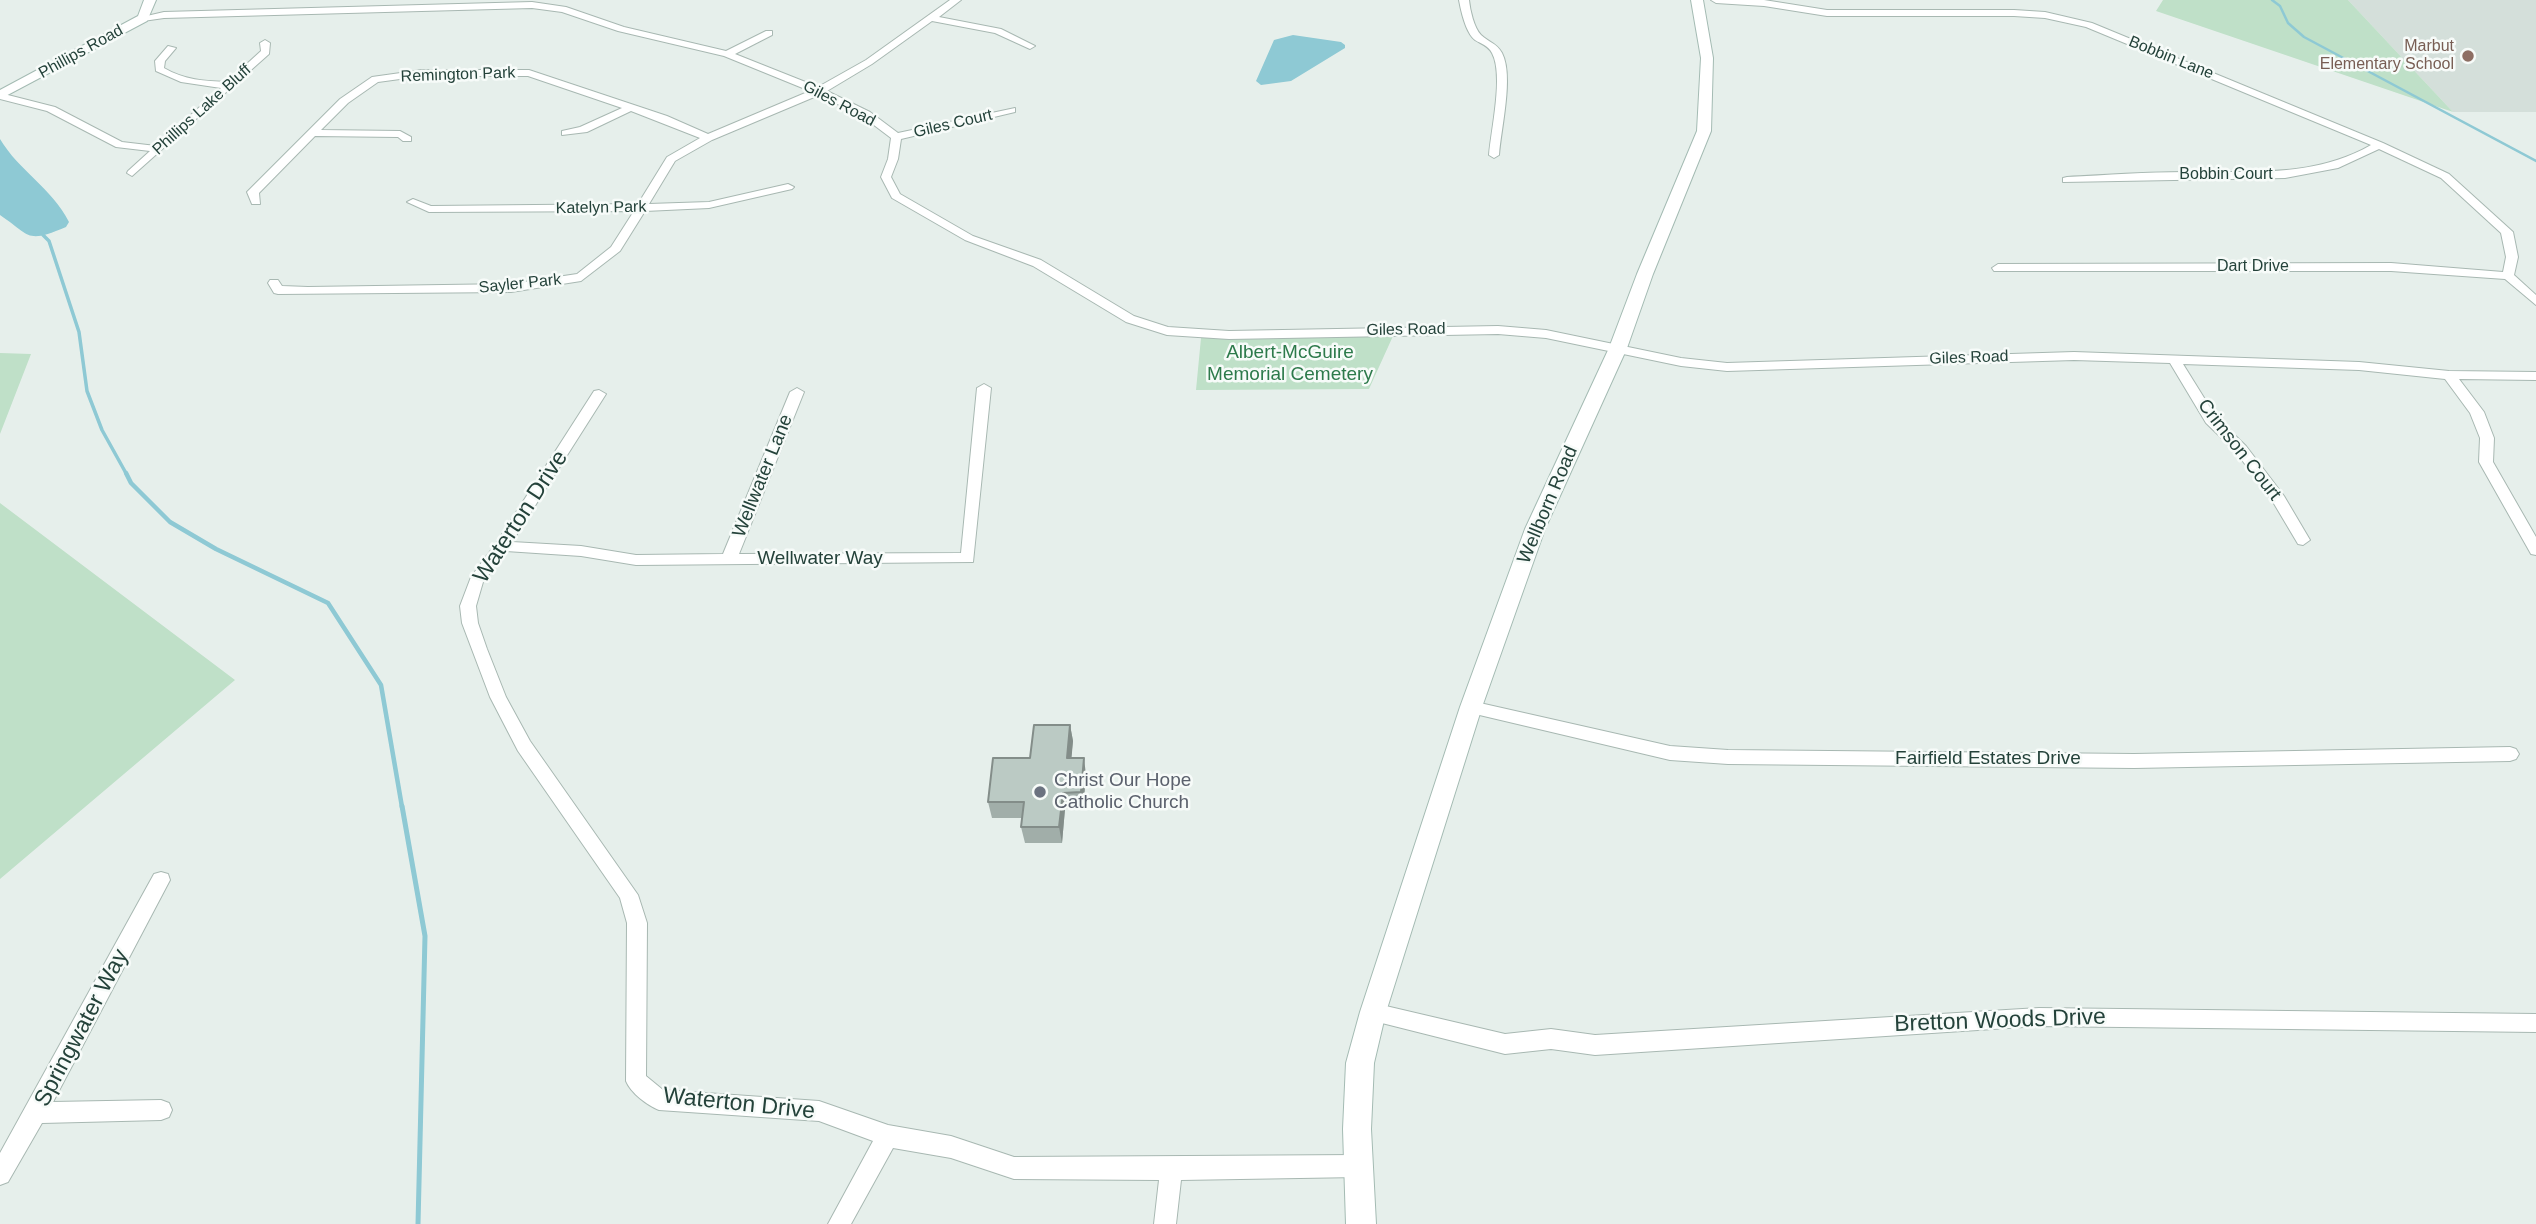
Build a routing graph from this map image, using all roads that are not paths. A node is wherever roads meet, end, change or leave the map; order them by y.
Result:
1 (150, 0) edge
2 (956, 0) edge
3 (1464, 0) edge
4 (1697, 0) edge
5 (1716, 0) edge
6 (1883, 0) edge
7 (2007, 0) edge
8 (534, 2) edge
9 (1893, 13) junction
10 (2014, 13) junction
11 (143, 18) junction
12 (931, 18) junction
13 (769, 33) dead end
14 (265, 43) dead end
15 (1030, 46) dead end
16 (171, 48) dead end
17 (727, 54) junction
18 (231, 85) junction
19 (819, 91) junction
20 (0, 96) edge
21 (631, 107) junction
22 (1011, 110) dead end
23 (566, 133) dead end
24 (311, 134) junction
25 (896, 137) junction
26 (708, 138) junction
27 (407, 139) dead end
28 (2379, 145) junction
29 (159, 149) junction
30 (1494, 155) dead end
31 (132, 173) dead end
32 (2067, 180) dead end
33 (788, 187) dead end
34 (256, 202) dead end
35 (413, 202) dead end
36 (641, 208) junction
37 (1998, 268) dead end
38 (2508, 276) junction
39 (274, 283) dead end
40 (2536, 301) edge
41 (1618, 348) junction
42 (2175, 361) junction
43 (2449, 375) junction
44 (2536, 376) edge
45 (984, 388) dead end
46 (797, 392) dead end
47 (599, 394) dead end
48 (2303, 540) dead end
49 (502, 546) junction
50 (2536, 550) edge
51 (729, 559) junction
52 (1471, 707) junction
53 (2510, 754) dead end
54 (161, 880) dead end
55 (1373, 1012) junction
56 (2536, 1023) edge
57 (162, 1110) dead end
58 (36, 1113) junction
59 (888, 1136) junction
60 (1359, 1166) junction
61 (1171, 1170) junction
62 (0, 1174) edge
63 (838, 1224) edge
64 (1165, 1224) edge
65 (1361, 1224) edge

1 - 11 street, Phillips Road
2 - 12 street, Sayler Park
3 - 30 street
4 - 41 street, Wellborn Road
5 - 9 street, Bobbin Lane
6 - 9 street
7 - 10 street
8 - 11 street, Giles Road
8 - 17 street, Giles Road
9 - 10 street, Bobbin Lane
10 - 28 street, Bobbin Lane
11 - 20 street, Phillips Road
12 - 15 street
12 - 19 street, Sayler Park
13 - 17 street
14 - 18 street, Phillips Lake Bluff
16 - 18 street
17 - 19 street, Giles Road
18 - 29 street, Phillips Lake Bluff
19 - 25 street, Giles Road
19 - 26 street, Sayler Park
20 - 29 street
21 - 23 street
21 - 24 street, Remington Park
21 - 26 street, Remington Park
22 - 25 street, Giles Court
24 - 27 street
24 - 34 street, Remington Park
25 - 41 street, Giles Road
26 - 36 street, Sayler Park
28 - 32 street, Bobbin Court
28 - 38 street, Bobbin Lane
29 - 31 street, Phillips Lake Bluff
33 - 36 street, Katelyn Park
35 - 36 street, Katelyn Park
36 - 39 street, Sayler Park
37 - 38 street, Dart Drive
38 - 40 street
41 - 42 street, Giles Road
41 - 52 street, Wellborn Road
42 - 43 street, Giles Road
42 - 48 street, Crimson Court
43 - 44 street, Giles Road
43 - 50 street
45 - 51 street, Wellwater Way
46 - 51 street, Wellwater Lane
47 - 49 street, Waterton Drive
49 - 51 street, Wellwater Way
49 - 59 street, Waterton Drive
52 - 53 street, Fairfield Estates Drive
52 - 55 street, Wellborn Road
54 - 58 street, Springwater Way
55 - 56 street, Bretton Woods Drive
55 - 60 street, Wellborn Road
57 - 58 street
58 - 62 street, Springwater Way
59 - 61 street, Waterton Drive
59 - 63 street
60 - 61 street, Waterton Drive
60 - 65 street, Wellborn Road
61 - 64 street

